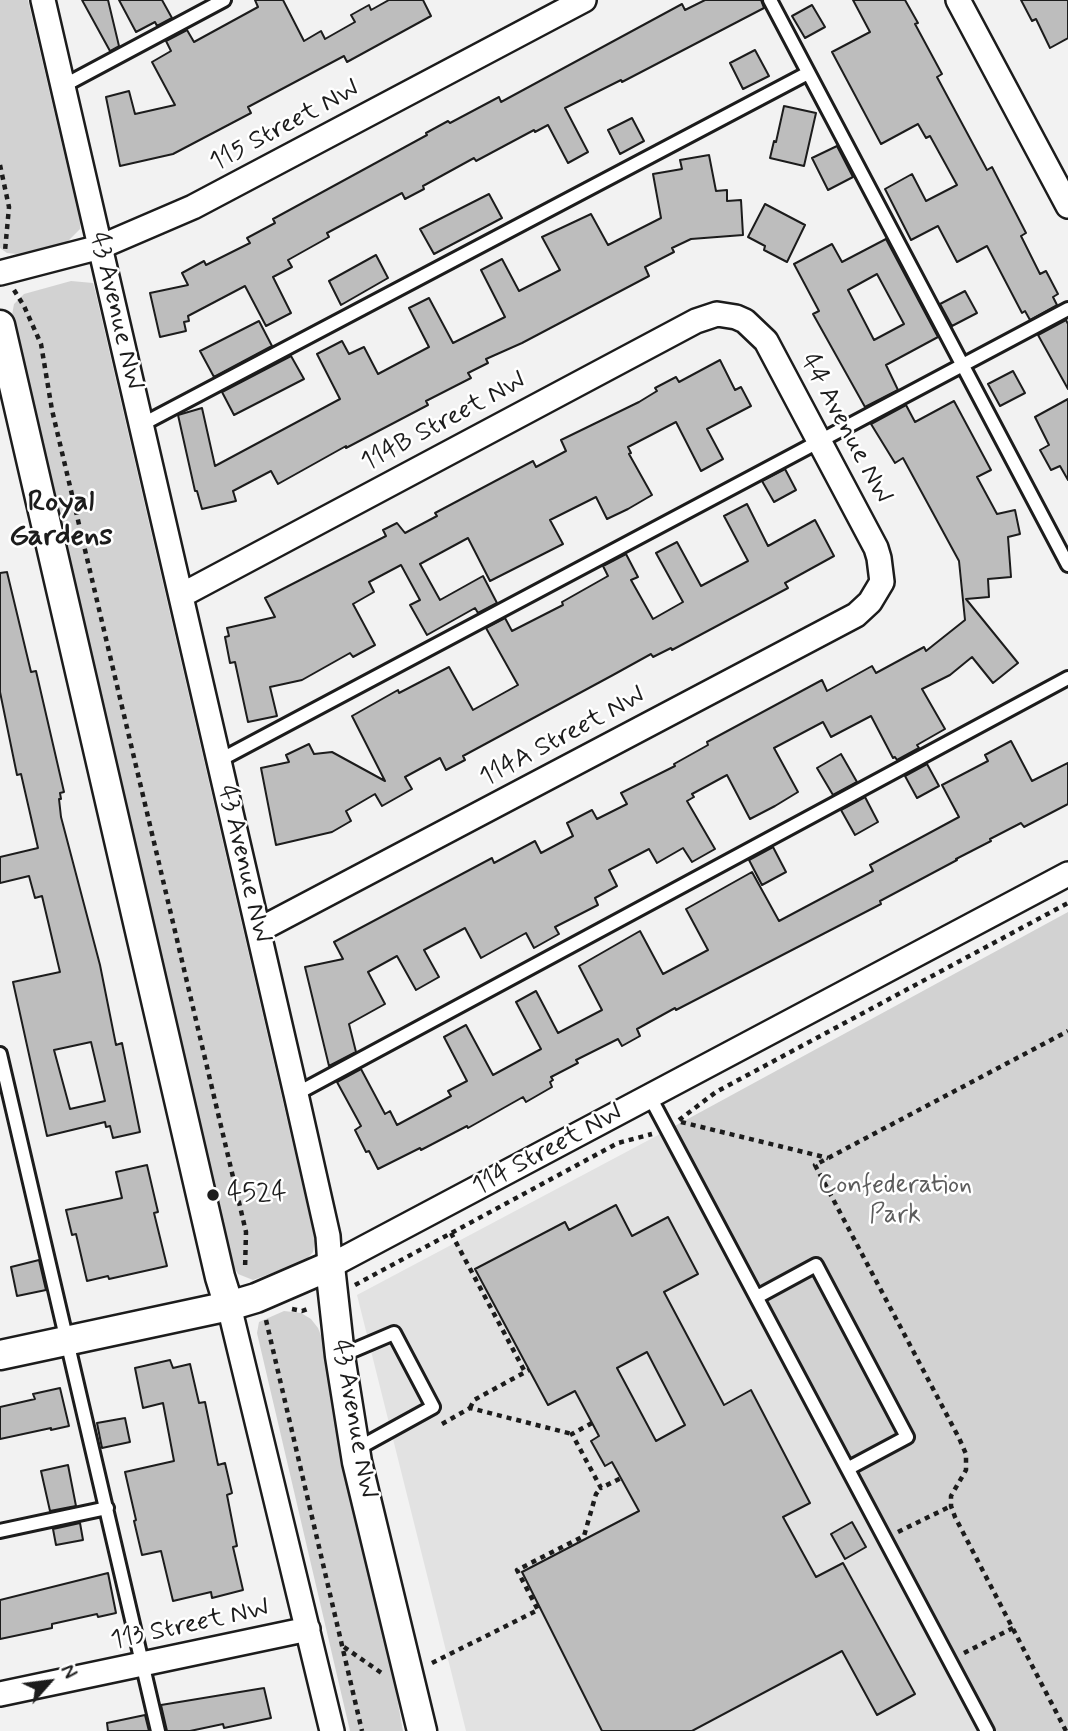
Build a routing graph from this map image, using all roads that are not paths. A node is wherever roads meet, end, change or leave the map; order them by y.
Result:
1 (43, 0) edge
2 (224, 0) edge
3 (583, 0) edge
4 (770, 0) edge
5 (958, 0) edge
6 (808, 73) junction
7 (63, 86) junction
8 (1068, 206) edge
9 (100, 247) junction
10 (0, 272) edge
11 (1068, 309) edge
12 (736, 317) joint
13 (0, 325) edge
14 (963, 365) junction
15 (141, 425) junction
16 (820, 441) junction
17 (1068, 565) edge
18 (882, 582) joint
19 (182, 595) junction
20 (1068, 678) edge
21 (220, 760) junction
22 (1068, 874) edge
23 (258, 930) junction
24 (0, 1054) edge
25 (296, 1094) junction
26 (650, 1097) junction
27 (330, 1266) junction
28 (757, 1297) junction
29 (229, 1306) junction
30 (68, 1340) junction
31 (0, 1355) edge
32 (340, 1356) junction
33 (355, 1450) junction
34 (849, 1468) junction
35 (107, 1508) junction
36 (0, 1531) edge
37 (316, 1620) junction
38 (143, 1665) junction
39 (0, 1694) edge
40 (158, 1731) edge
41 (332, 1731) edge
42 (422, 1731) edge
43 (987, 1731) edge

1 - 7 street, 43 Avenue NW
2 - 7 lane
3 - 9 street, 115 Street NW
4 - 6 lane
5 - 8 street
6 - 14 lane
6 - 15 lane
7 - 9 street, 43 Avenue NW
9 - 10 street, 115 Street NW
9 - 15 street, 43 Avenue NW
11 - 14 lane
12 - 16 street, 44 Avenue NW
12 - 19 street, 114B Street NW
13 - 29 street
14 - 16 lane
14 - 17 lane
15 - 19 street, 43 Avenue NW
16 - 18 street, 44 Avenue NW
16 - 21 lane
18 - 23 street, 114A Street NW
19 - 21 street, 43 Avenue NW
20 - 25 lane
21 - 23 street, 43 Avenue NW
22 - 26 street, 114 Street NW
23 - 25 street, 43 Avenue NW
24 - 30 lane
25 - 27 street, 43 Avenue NW
26 - 27 street, 114 Street NW
26 - 28 lane
27 - 29 street, 114 Street NW
27 - 32 street, 43 Avenue NW
28 - 34 lane
28 - 34 lane
29 - 30 street, 114 Street NW
29 - 37 street
30 - 31 street, 114 Street NW
30 - 35 lane
32 - 33 street, 43 Avenue NW
32 - 33 lane
33 - 42 street, 43 Avenue NW
34 - 43 lane
35 - 36 lane
35 - 38 lane
37 - 38 street, 113 Street NW
37 - 41 street
38 - 39 street, 113 Street NW
38 - 40 lane

